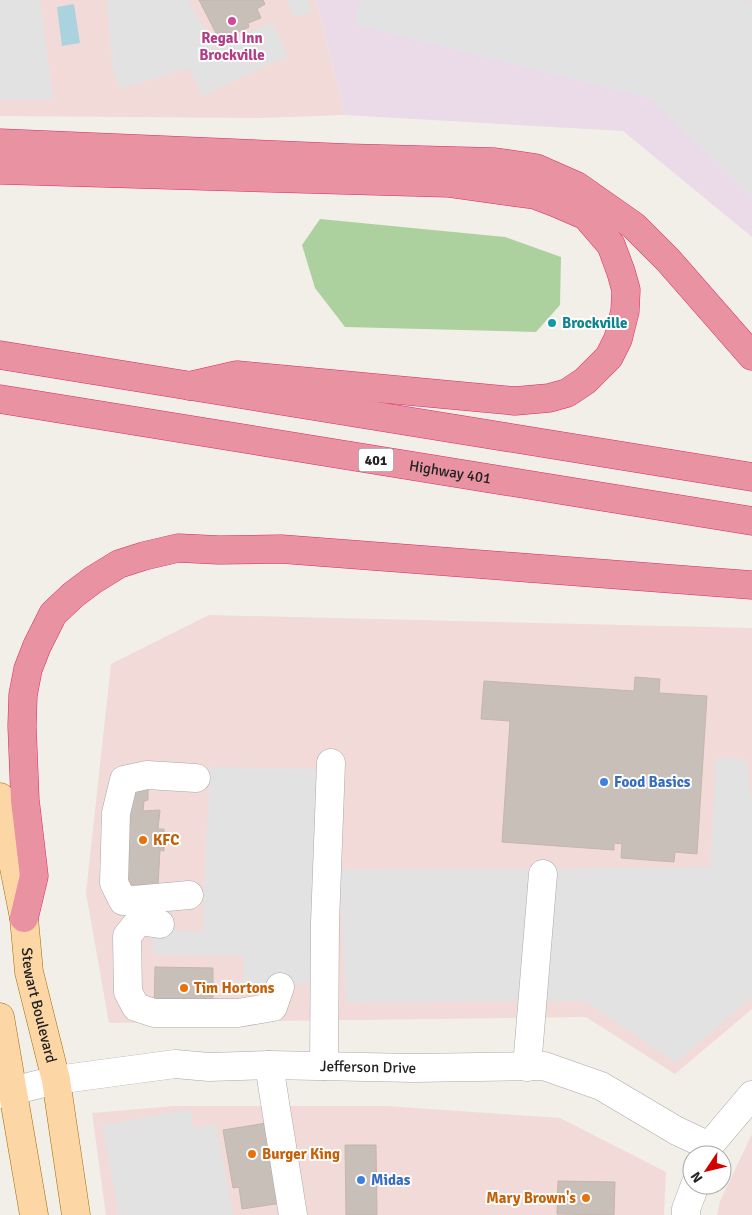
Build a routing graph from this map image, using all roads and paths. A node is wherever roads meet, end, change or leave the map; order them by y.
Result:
1 (0, 143) edge
2 (0, 170) edge
3 (0, 355) edge
4 (752, 356) edge
5 (189, 386) junction
6 (0, 399) edge
7 (752, 477) edge
8 (752, 521) edge
9 (752, 585) edge
10 (331, 762) dead end
11 (196, 778) dead end
12 (0, 797) edge
13 (543, 874) dead end
14 (189, 894) dead end
15 (24, 918) junction
16 (160, 924) dead end
17 (280, 988) dead end
18 (0, 1017) edge
19 (268, 1065) junction
20 (324, 1066) junction
21 (527, 1067) junction
22 (56, 1080) junction
23 (6, 1092) edge
24 (752, 1095) edge
25 (699, 1145) edge
26 (711, 1145) edge
27 (691, 1195) edge
28 (34, 1215) edge
29 (76, 1215) edge
30 (293, 1215) edge
31 (686, 1215) edge

1 - 4 highway
2 - 5 highway
3 - 5 highway
5 - 7 highway
6 - 8 highway, Highway 401 / 401
9 - 15 highway
10 - 20 street
11 - 14 street
12 - 15 main road, Stewart Boulevard
13 - 21 street
15 - 22 main road, Stewart Boulevard
16 - 17 street
18 - 23 main road
19 - 20 street, Jefferson Drive
19 - 22 street, Jefferson Drive
19 - 30 street
20 - 21 street, Jefferson Drive
21 - 25 street, Jefferson Drive
22 - 23 street, Jefferson Drive
22 - 29 main road, Stewart Boulevard
23 - 28 main road
24 - 26 street
27 - 31 street

